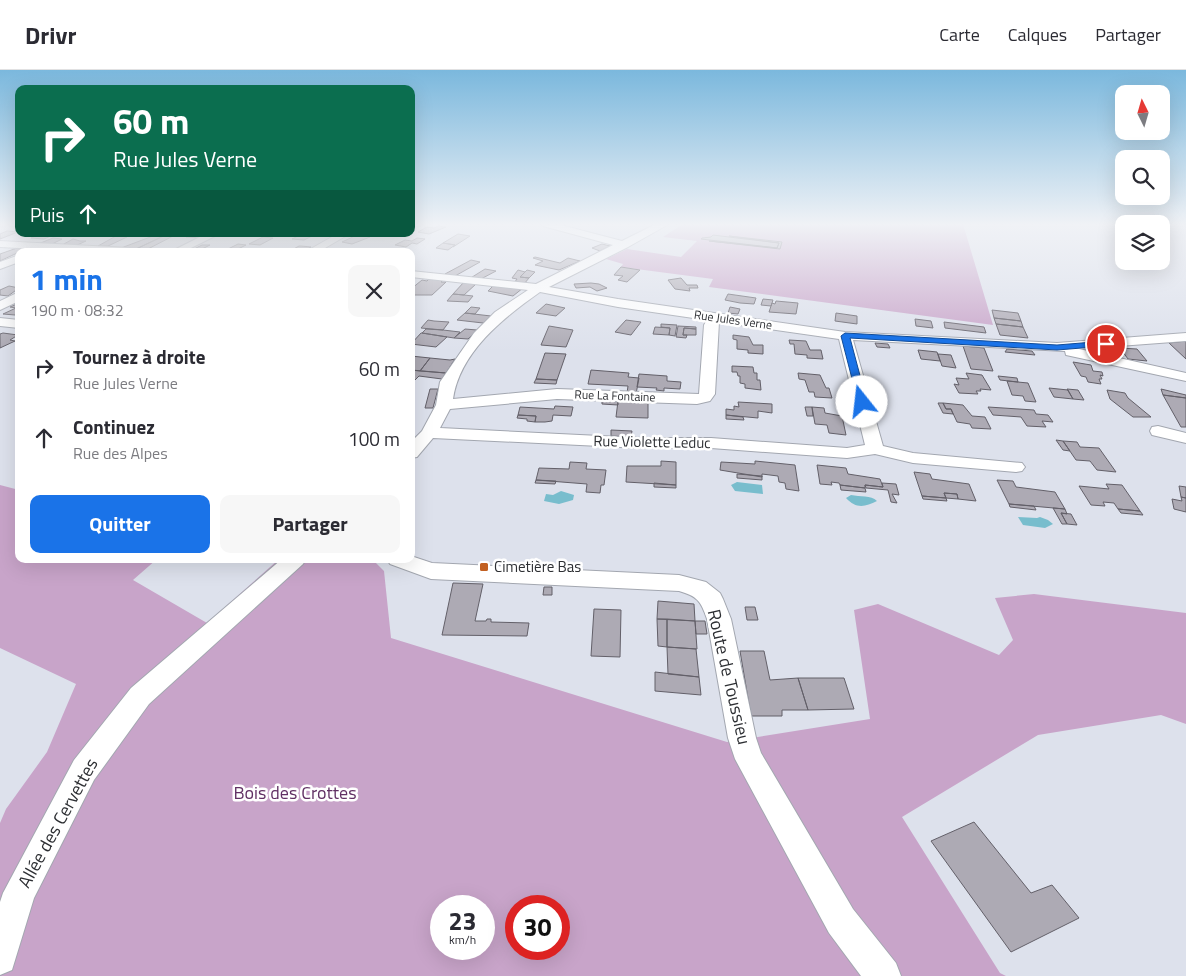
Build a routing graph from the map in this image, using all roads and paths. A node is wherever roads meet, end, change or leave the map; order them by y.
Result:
1 (581, 266) edge
2 (415, 274) edge
3 (538, 288) junction
4 (15, 298) edge
5 (0, 306) edge
6 (714, 318) junction
7 (0, 322) edge
8 (15, 324) edge
9 (845, 336) junction
10 (1186, 337) edge
11 (1057, 347) junction
12 (1186, 377) edge
13 (444, 405) junction
14 (1158, 431) dead end
15 (429, 433) junction
16 (1186, 438) edge
17 (875, 448) junction
18 (415, 449) edge
19 (1016, 467) dead end
20 (290, 563) edge
21 (409, 563) edge
22 (0, 958) edge
23 (883, 976) edge

1 - 3 street
2 - 3 street, Rue Jules Verne
3 - 6 street, Rue Jules Verne
3 - 13 street
4 - 5 street
6 - 9 street, Rue Jules Verne
6 - 13 street, Rue La Fontaine
7 - 8 street
9 - 11 street, Rue Jules Verne
9 - 17 street
10 - 11 street
11 - 12 street
13 - 15 street
14 - 16 street
15 - 17 street, Rue Violette Leduc
15 - 18 street
17 - 19 street, Rue Violette Leduc
20 - 22 street, Allée des Cervettes
21 - 23 street, Route de Toussieu

